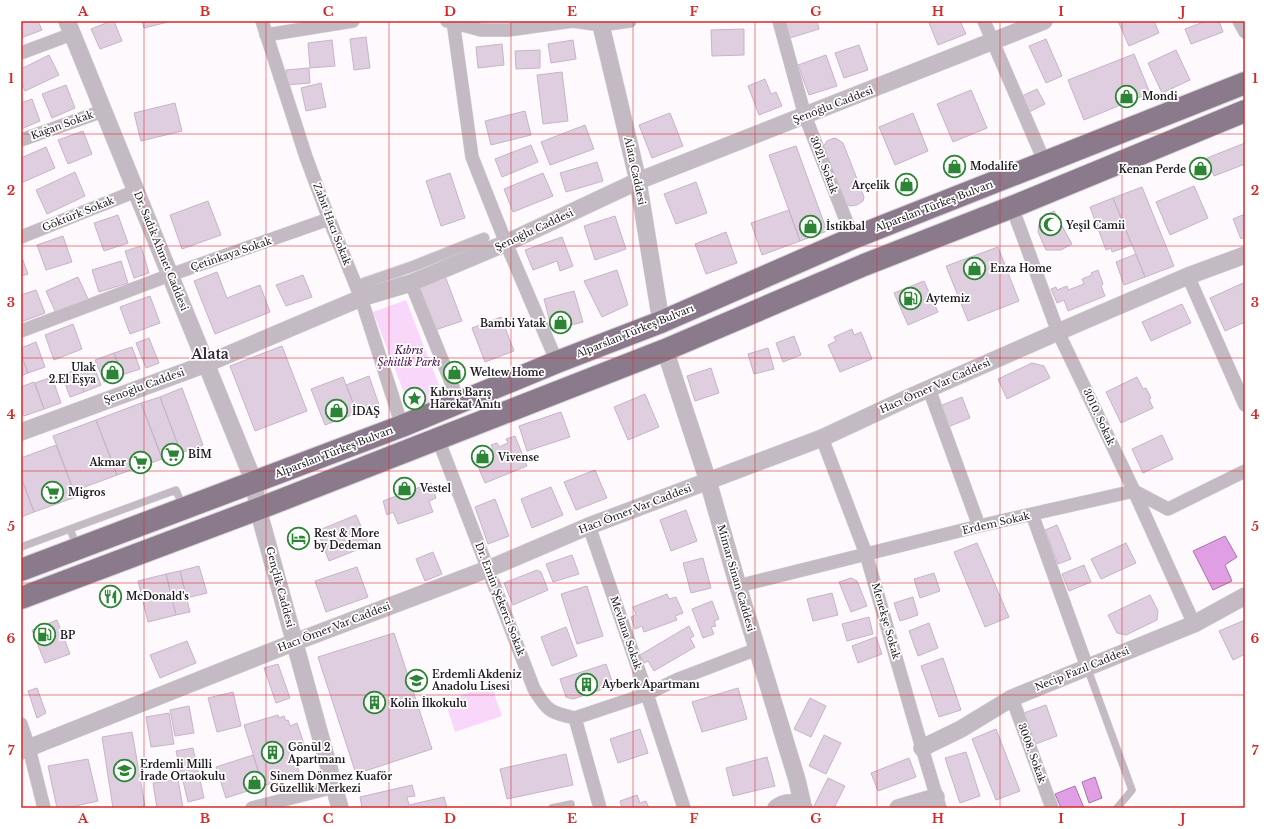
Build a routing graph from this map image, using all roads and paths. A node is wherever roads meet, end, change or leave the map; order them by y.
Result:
1 (262, 21) edge
2 (353, 21) edge
3 (630, 21) edge
4 (779, 21) edge
5 (984, 21) edge
6 (1044, 21) edge
7 (1239, 21) edge
8 (449, 22) edge
9 (601, 23) edge
10 (69, 28) edge
11 (1245, 32) edge
12 (266, 35) junction
13 (993, 42) junction
14 (21, 53) edge
15 (1245, 83) edge
16 (103, 111) junction
17 (1245, 111) edge
18 (805, 116) junction
19 (21, 140) edge
20 (1045, 163) junction
21 (638, 182) junction
22 (136, 190) junction
23 (1012, 207) junction
24 (329, 219) junction
25 (21, 237) edge
26 (484, 238) dead end
27 (853, 238) junction
28 (506, 243) junction
29 (1245, 255) edge
30 (170, 275) junction
31 (1188, 276) junction
32 (411, 283) junction
33 (358, 292) junction
34 (661, 322) junction
35 (21, 331) edge
36 (1058, 332) junction
37 (665, 350) junction
38 (557, 362) junction
39 (206, 364) junction
40 (929, 389) junction
41 (459, 402) junction
42 (1245, 405) edge
43 (402, 426) junction
44 (21, 432) edge
45 (822, 438) junction
46 (438, 439) junction
47 (1245, 471) edge
48 (708, 481) junction
49 (254, 482) junction
50 (1134, 491) junction
51 (183, 509) junction
52 (258, 509) junction
53 (1032, 514) junction
54 (589, 526) junction
55 (980, 526) junction
56 (70, 529) junction
57 (21, 547) edge
58 (78, 549) junction
59 (866, 554) junction
60 (488, 569) junction
61 (21, 570) edge
62 (738, 586) junction
63 (1245, 596) edge
64 (21, 598) edge
65 (1194, 624) junction
66 (295, 642) junction
67 (757, 649) junction
68 (1086, 667) junction
69 (647, 694) junction
70 (1012, 698) junction
71 (575, 718) junction
72 (21, 724) edge
73 (922, 748) junction
74 (25, 749) edge
75 (334, 787) junction
76 (938, 803) edge
77 (571, 804) dead end
78 (803, 807) edge
79 (44, 808) edge
80 (252, 808) edge
81 (340, 808) edge
82 (552, 808) edge
83 (600, 808) edge
84 (684, 808) edge
85 (776, 808) edge
86 (898, 808) edge
87 (1052, 808) edge
88 (1117, 808) edge

1 - 12 street
2 - 12 street
3 - 9 street
4 - 18 street, 3021. Sokak
5 - 13 street
6 - 13 street, Şenoğlu Caddesi
7 - 11 street
8 - 9 street
8 - 28 street
9 - 21 street, Alata Caddesi
10 - 14 street
10 - 16 street, Dr. Sadık Ahmet Caddesi
12 - 24 street, Zabıt Hacı Sokak
13 - 18 street, Şenoğlu Caddesi
13 - 20 street
15 - 20 highway, Alparslan Türkeş Bulvarı
16 - 19 street, Kağan Sokak
16 - 22 street, Dr. Sadık Ahmet Caddesi
17 - 23 highway
18 - 21 street, Şenoğlu Caddesi
18 - 27 street, 3021. Sokak
20 - 27 highway, Alparslan Türkeş Bulvarı
21 - 28 street, Şenoğlu Caddesi
21 - 34 street, Alata Caddesi
22 - 25 street, Göktürk Sokak
22 - 30 street, Dr. Sadık Ahmet Caddesi
23 - 36 street, 3010. Sokak
23 - 37 highway
24 - 30 street, Çetinkaya Sokak
24 - 33 street, Zabıt Hacı Sokak
26 - 33 street
27 - 34 highway, Alparslan Türkeş Bulvarı
28 - 32 street, Şenoğlu Caddesi
28 - 38 street
29 - 31 street, Hacı Ömer Var Caddesi
30 - 35 street, Çetinkaya Sokak
30 - 39 street, Dr. Sadık Ahmet Caddesi
31 - 36 street, Hacı Ömer Var Caddesi
31 - 42 street
32 - 33 street, Şenoğlu Caddesi
32 - 41 street
33 - 39 street, Şenoğlu Caddesi
33 - 43 street, Zabıt Hacı Sokak
34 - 38 highway, Alparslan Türkeş Bulvarı
36 - 40 street, Hacı Ömer Var Caddesi
36 - 50 street, 3010. Sokak
37 - 46 highway
37 - 48 street, Mimar Sinan Caddesi
38 - 41 highway, Alparslan Türkeş Bulvarı
39 - 44 street, Şenoğlu Caddesi
39 - 49 street, Dr. Sadık Ahmet Caddesi
40 - 45 street, Hacı Ömer Var Caddesi
40 - 55 street
41 - 43 highway, Alparslan Türkeş Bulvarı
43 - 49 highway, Alparslan Türkeş Bulvarı
45 - 48 street, Hacı Ömer Var Caddesi
45 - 59 street, Menekşe Sokak
46 - 52 highway
46 - 60 street, Dr. Emin Şekerci Sokak
47 - 50 street
48 - 54 street, Hacı Ömer Var Caddesi
48 - 62 street, Mimar Sinan Caddesi
49 - 51 highway, Alparslan Türkeş Bulvarı
49 - 52 street, Gençlik Caddesi
50 - 53 street, Erdem Sokak
50 - 65 street, 3010. Sokak
51 - 56 lane
51 - 58 highway, Alparslan Türkeş Bulvarı
52 - 64 highway
52 - 66 street, Gençlik Caddesi
53 - 55 street, Erdem Sokak
53 - 68 street
54 - 60 street, Hacı Ömer Var Caddesi
54 - 69 street, Mevlana Sokak
55 - 59 street, Erdem Sokak
56 - 57 lane
56 - 58 lane
58 - 61 highway, Alparslan Türkeş Bulvarı
59 - 62 street, Erdem Sokak
59 - 73 street, Menekşe Sokak
60 - 66 street, Hacı Ömer Var Caddesi
60 - 71 street, Dr. Emin Şekerci Sokak
62 - 67 street, Mimar Sinan Caddesi
63 - 65 street, Necip Fazıl Caddesi
65 - 68 street, Necip Fazıl Caddesi
66 - 74 street, Hacı Ömer Var Caddesi
66 - 75 street, Gençlik Caddesi
67 - 69 street
67 - 78 street, Mimar Sinan Caddesi
68 - 70 street, Necip Fazıl Caddesi
68 - 88 lane
69 - 71 street
69 - 84 street, Mevlana Sokak
70 - 73 street, Necip Fazıl Caddesi
70 - 87 street, 3008. Sokak
71 - 83 street
72 - 74 street
73 - 76 street, Menekşe Sokak
74 - 79 street
75 - 80 street
75 - 81 street, Gençlik Caddesi
76 - 86 street
77 - 82 lane
78 - 85 street

